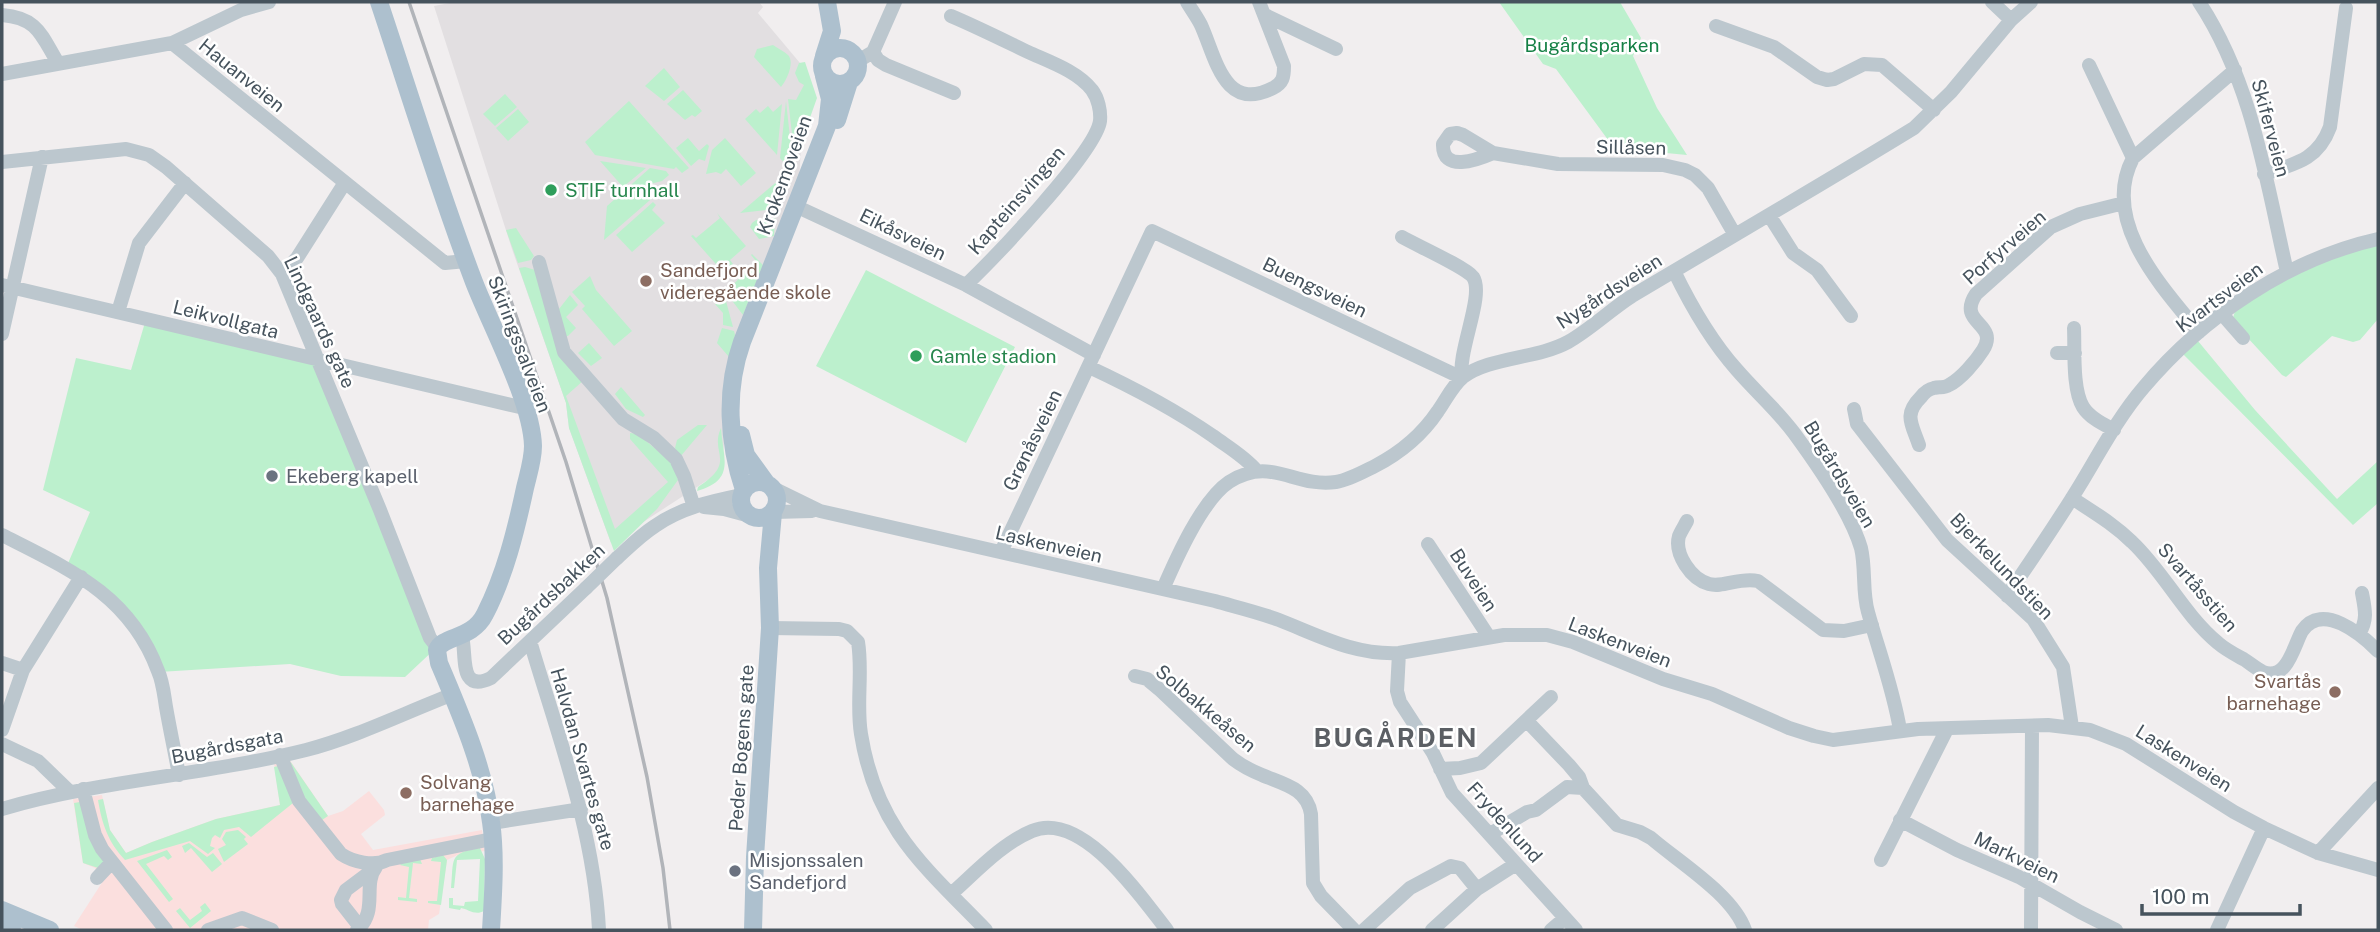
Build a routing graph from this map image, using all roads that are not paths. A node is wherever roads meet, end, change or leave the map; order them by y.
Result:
1 (269, 2) edge
2 (379, 2) edge
3 (829, 2) edge
4 (895, 2) edge
5 (1187, 2) edge
6 (1992, 2) edge
7 (2030, 2) edge
8 (2199, 2) edge
9 (239, 6) edge
10 (1262, 8) edge
11 (2346, 8) dead end
12 (2, 15) edge
13 (951, 16) dead end
14 (2011, 20) junction
15 (1716, 26) dead end
16 (172, 43) junction
17 (1336, 48) dead end
18 (860, 54) junction
19 (824, 56) junction
20 (58, 63) junction
21 (2089, 65) dead end
22 (2235, 70) junction
23 (2, 74) edge
24 (824, 76) junction
25 (849, 82) junction
26 (954, 93) dead end
27 (1934, 110) junction
28 (1493, 153) dead end
29 (42, 157) junction
30 (2133, 158) junction
31 (2, 162) edge
32 (2264, 174) junction
33 (185, 183) junction
34 (344, 184) junction
35 (2124, 202) junction
36 (804, 210) junction
37 (1769, 215) junction
38 (1152, 231) joint
39 (1735, 235) junction
40 (1402, 237) dead end
41 (2378, 239) edge
42 (467, 261) junction
43 (540, 262) dead end
44 (1674, 271) junction
45 (2287, 272) junction
46 (282, 274) junction
47 (966, 285) junction
48 (7, 286) edge
49 (118, 312) junction
50 (2222, 314) junction
51 (1851, 316) dead end
52 (2074, 328) dead end
53 (2199, 332) junction
54 (2, 334) edge
55 (2243, 338) dead end
56 (2075, 353) junction
57 (2057, 354) dead end
58 (318, 361) junction
59 (1092, 361) junction
60 (1462, 378) junction
61 (524, 408) junction
62 (1854, 409) dead end
63 (2114, 430) junction
64 (1919, 445) dead end
65 (1256, 470) junction
66 (770, 486) junction
67 (742, 493) junction
68 (2072, 498) junction
69 (695, 507) junction
70 (820, 511) junction
71 (773, 512) junction
72 (750, 517) junction
73 (1687, 521) dead end
74 (2, 535) edge
75 (1428, 544) dead end
76 (1001, 552) junction
77 (768, 568) junction
78 (81, 578) junction
79 (1163, 589) junction
80 (2362, 593) dead end
81 (2007, 596) junction
82 (1872, 625) junction
83 (770, 628) junction
84 (2359, 634) junction
85 (461, 636) junction
86 (1489, 637) junction
87 (530, 640) junction
88 (437, 647) junction
89 (2378, 651) edge
90 (1399, 653) junction
91 (2, 663) edge
92 (23, 670) junction
93 (1135, 676) dead end
94 (452, 695) junction
95 (1550, 697) dead end
96 (1527, 721) junction
97 (2032, 726) junction
98 (2072, 727) junction
99 (1947, 729) junction
100 (2, 730) edge
101 (1900, 730) junction
102 (2, 744) edge
103 (280, 755) junction
104 (1440, 769) junction
105 (179, 775) junction
106 (1583, 788) junction
107 (2378, 788) edge
108 (76, 790) junction
109 (2, 809) edge
110 (581, 809) junction
111 (1900, 820) junction
112 (2264, 828) junction
113 (492, 831) junction
114 (1490, 834) junction
115 (2318, 853) junction
116 (1881, 860) dead end
117 (111, 863) junction
118 (1517, 864) junction
119 (377, 866) junction
120 (2378, 870) edge
121 (97, 878) dead end
122 (2031, 883) junction
123 (1477, 889) junction
124 (951, 894) junction
125 (2, 909) edge
126 (1564, 918) junction
127 (2, 926) edge
128 (358, 929) edge
129 (12, 930) edge
130 (50, 930) edge
131 (166, 930) edge
132 (208, 930) edge
133 (272, 930) edge
134 (491, 930) edge
135 (598, 930) edge
136 (753, 930) edge
137 (986, 930) edge
138 (1167, 930) edge
139 (1354, 930) edge
140 (1364, 930) edge
141 (1432, 930) edge
142 (1551, 930) edge
143 (1576, 930) edge
144 (1745, 930) edge
145 (2031, 930) edge
146 (2116, 930) edge
147 (2217, 930) edge

1 - 9 street
2 - 42 main road, Skiringssalveien
3 - 18 main road, Krokemoveien
3 - 19 main road, Krokemoveien
4 - 18 street
5 - 10 street
6 - 14 street
7 - 14 street, Nygårdsveien
8 - 22 street, Skiferveien
9 - 16 street
10 - 17 street
11 - 32 street
12 - 20 street
13 - 47 street, Kapteinsvingen
14 - 27 street, Nygårdsveien
15 - 27 street
16 - 20 street, Hauanveien
16 - 34 street, Hauanveien
18 - 19 main road
18 - 25 main road, Krokemoveien
18 - 26 street
19 - 24 main road, Krokemoveien
20 - 23 street, Hauanveien
21 - 30 street
22 - 30 street
22 - 32 street, Skiferveien
24 - 25 main road
24 - 67 main road, Krokemoveien
25 - 36 main road, Krokemoveien
27 - 37 street, Nygårdsveien
28 - 39 street, Sillåsen
29 - 31 street, Lindgaards gate
29 - 33 street, Lindgaards gate
29 - 48 street
30 - 35 street
32 - 45 street, Skiferveien
33 - 46 street, Lindgaards gate
33 - 49 street
34 - 42 street, Hauanveien
34 - 46 street
35 - 53 street
35 - 64 street, Porfyrveien
36 - 47 street, Eikåsveien
36 - 66 main road, Krokemoveien
37 - 39 street, Nygårdsveien
37 - 51 street
38 - 59 street, Grønåsveien
38 - 60 street, Buengsveien
39 - 44 street, Nygårdsveien
40 - 60 street
41 - 45 street, Kvartsveien
42 - 61 main road, Skiringssalveien
43 - 69 street
44 - 60 street, Nygårdsveien
44 - 82 street, Bugårdsveien
45 - 50 street, Kvartsveien
46 - 58 street, Lindgaards gate
47 - 59 street, Eikåsveien
48 - 49 street, Leikvollgata
48 - 54 street
49 - 58 street, Leikvollgata
50 - 53 street, Kvartsveien
50 - 55 street
52 - 56 street
53 - 63 street, Kvartsveien
56 - 57 street
56 - 63 street
58 - 61 street, Leikvollgata
58 - 88 street, Lindgaards gate
59 - 65 street, Eikåsveien
59 - 76 street, Grønåsveien
60 - 65 street
61 - 85 main road, Skiringssalveien
62 - 81 street, Bjerkelundstien
63 - 68 street, Kvartsveien
65 - 79 street
66 - 67 main road
66 - 70 street, Laskenveien
66 - 71 main road
67 - 69 street, Bugårdsbakken
67 - 72 main road
68 - 81 street, Kvartsveien
68 - 84 street, Svartåsstien
69 - 72 street
69 - 87 street, Bugårdsbakken, bridge
70 - 71 street, Laskenveien
70 - 76 street, Laskenveien
71 - 72 main road
71 - 77 main road, Peder Bogens gate
72 - 77 main road, Peder Bogens gate
73 - 82 street
74 - 78 street
75 - 86 street, Buveien
76 - 79 street, Laskenveien
77 - 83 main road, Peder Bogens gate
78 - 92 street
78 - 105 street
79 - 90 street, Laskenveien
80 - 84 street
81 - 98 street, Bjerkelundstien
82 - 101 street, Bugårdsveien
83 - 124 street
83 - 136 main road, Peder Bogens gate
84 - 89 street, Svartåsstien
85 - 87 street, Bugårdsbakken
85 - 88 main road, Skiringssalveien
86 - 90 street, Laskenveien
86 - 101 street, Laskenveien
87 - 110 street, Halvdan Svartes gate
88 - 94 main road
90 - 104 street, Frydenlund
91 - 92 street
92 - 100 street
93 - 139 street, Solbakkeåsen
94 - 103 street, Bugårdsgata
94 - 113 main road
95 - 96 street
96 - 104 street
96 - 106 street
97 - 98 street, Laskenveien
97 - 99 street, Laskenveien
97 - 122 street
98 - 112 street, Laskenveien
99 - 101 street, Laskenveien
99 - 111 street
102 - 108 street
103 - 105 street, Bugårdsgata
103 - 119 street
104 - 114 street, Frydenlund
105 - 108 street, Bugårdsgata
106 - 114 street
106 - 144 street
107 - 115 street
108 - 109 street, Bugårdsgata
108 - 117 street
110 - 113 street
110 - 135 street, Halvdan Svartes gate
111 - 116 street
111 - 122 street, Markveien
112 - 115 street, Laskenveien
112 - 147 street
113 - 119 street
113 - 134 main road
114 - 118 street, Frydenlund
115 - 120 street, Laskenveien
117 - 121 street
117 - 131 street
118 - 123 street
118 - 126 street, Frydenlund
119 - 128 street
119 - 128 street
122 - 145 street
122 - 146 street, Markveien
123 - 140 street
123 - 141 street
124 - 137 street
124 - 138 street
125 - 130 main road
126 - 142 street
126 - 143 street, Frydenlund
127 - 129 main road
132 - 133 street

